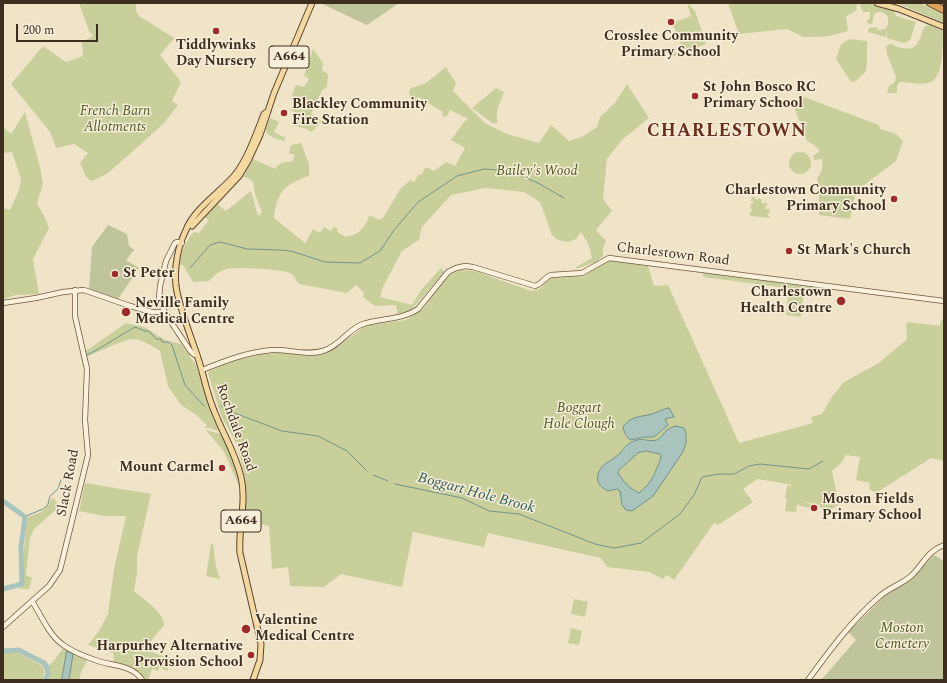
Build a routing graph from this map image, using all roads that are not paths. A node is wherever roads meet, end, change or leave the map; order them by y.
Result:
1 (312, 3) edge
2 (877, 3) edge
3 (930, 3) edge
4 (944, 10) edge
5 (944, 27) edge
6 (182, 242) junction
7 (75, 290) junction
8 (944, 301) edge
9 (4, 302) edge
10 (165, 312) junction
11 (197, 354) junction
12 (202, 370) junction
13 (944, 545) edge
14 (32, 602) junction
15 (3, 627) edge
16 (142, 680) edge
17 (253, 680) edge
18 (808, 680) edge

1 - 6 main road, Rochdale Road / A664
2 - 5 main road
3 - 4 highway
6 - 10 street
6 - 11 main road, Rochdale Road / A664
7 - 9 street
7 - 10 street
7 - 14 street, Slack Road
8 - 12 street, Charlestown Road
10 - 11 street
11 - 12 main road, Rochdale Road / A664
12 - 17 main road, Rochdale Road / A664
13 - 18 street
14 - 15 street, Slack Road
14 - 16 street

